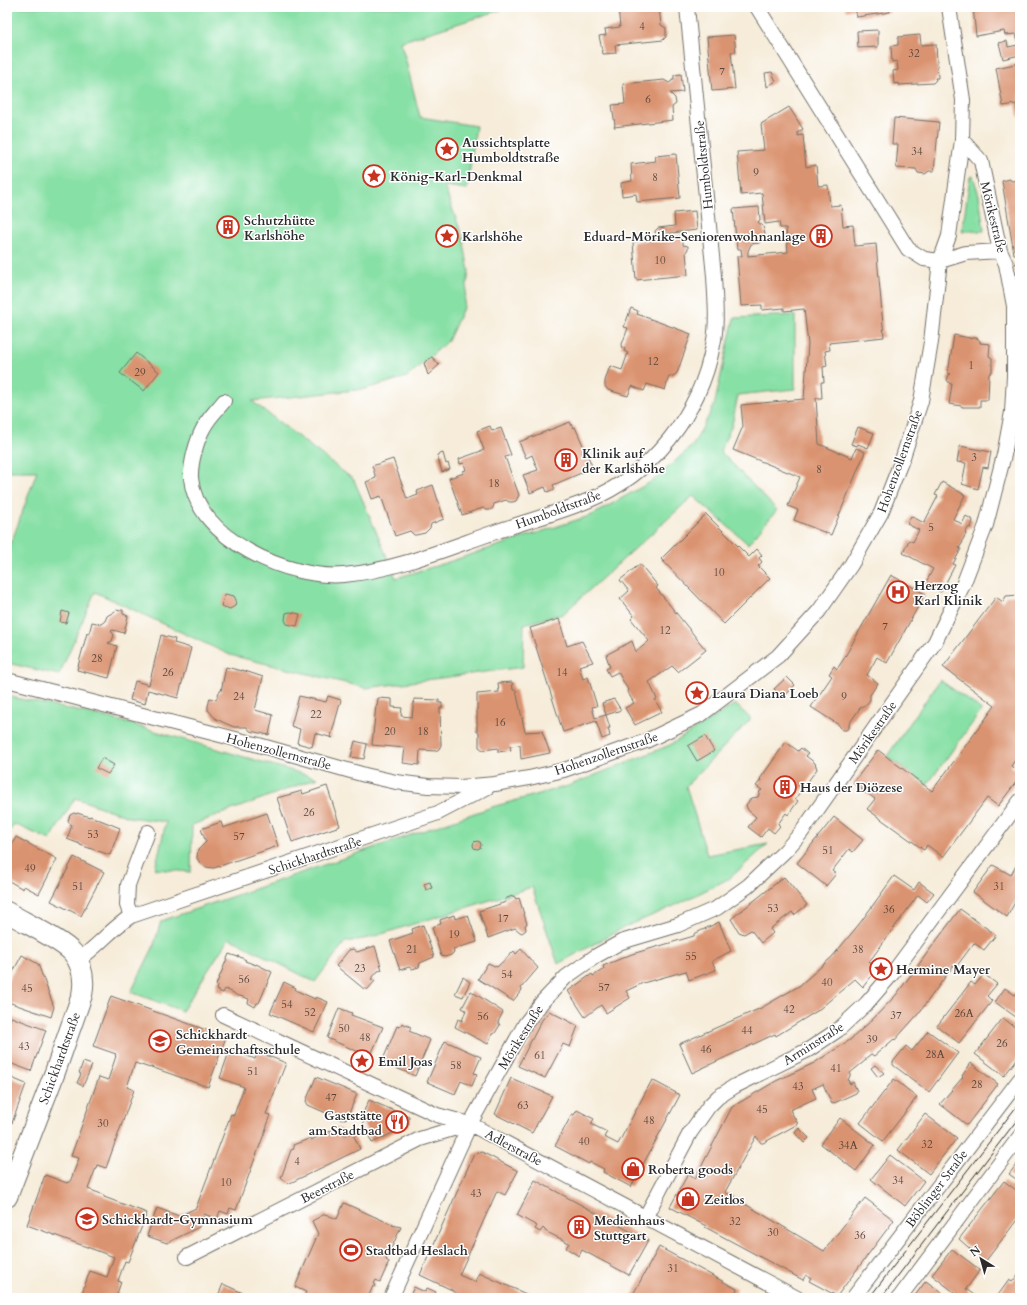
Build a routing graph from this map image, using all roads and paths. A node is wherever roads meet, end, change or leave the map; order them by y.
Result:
1 (688, 7) edge
2 (757, 7) edge
3 (949, 7) edge
4 (962, 140) junction
5 (1000, 251) junction
6 (940, 261) junction
7 (224, 401) dead end
8 (7, 680) edge
9 (495, 784) junction
10 (1020, 801) edge
11 (148, 832) dead end
12 (7, 912) edge
13 (131, 916) junction
14 (77, 961) junction
15 (223, 1015) dead end
16 (1020, 1078) edge
17 (470, 1124) junction
18 (1020, 1136) edge
19 (7, 1197) edge
20 (646, 1216) junction
21 (187, 1257) dead end
22 (391, 1298) edge
23 (797, 1298) edge
24 (853, 1298) edge
25 (899, 1298) edge

1 - 7 street, Humboldtstraße
2 - 6 street
3 - 4 street
4 - 5 street, Mörikestraße
4 - 6 street, Hohenzollernstraße
5 - 6 street
5 - 17 street, Mörikestraße
6 - 9 street, Hohenzollernstraße
8 - 9 street, Hohenzollernstraße
9 - 13 street, Schickhardtstraße
10 - 20 street, Arminstraße
11 - 13 street
12 - 14 main road
13 - 14 street, Schickhardtstraße
14 - 19 main road, Schickhardtstraße
15 - 17 street, Adlerstraße
16 - 24 street, Böblinger Straße
17 - 20 street, Adlerstraße
17 - 21 street, Beerstraße
17 - 22 street, Mörikestraße
18 - 25 street
20 - 23 street, Adlerstraße

